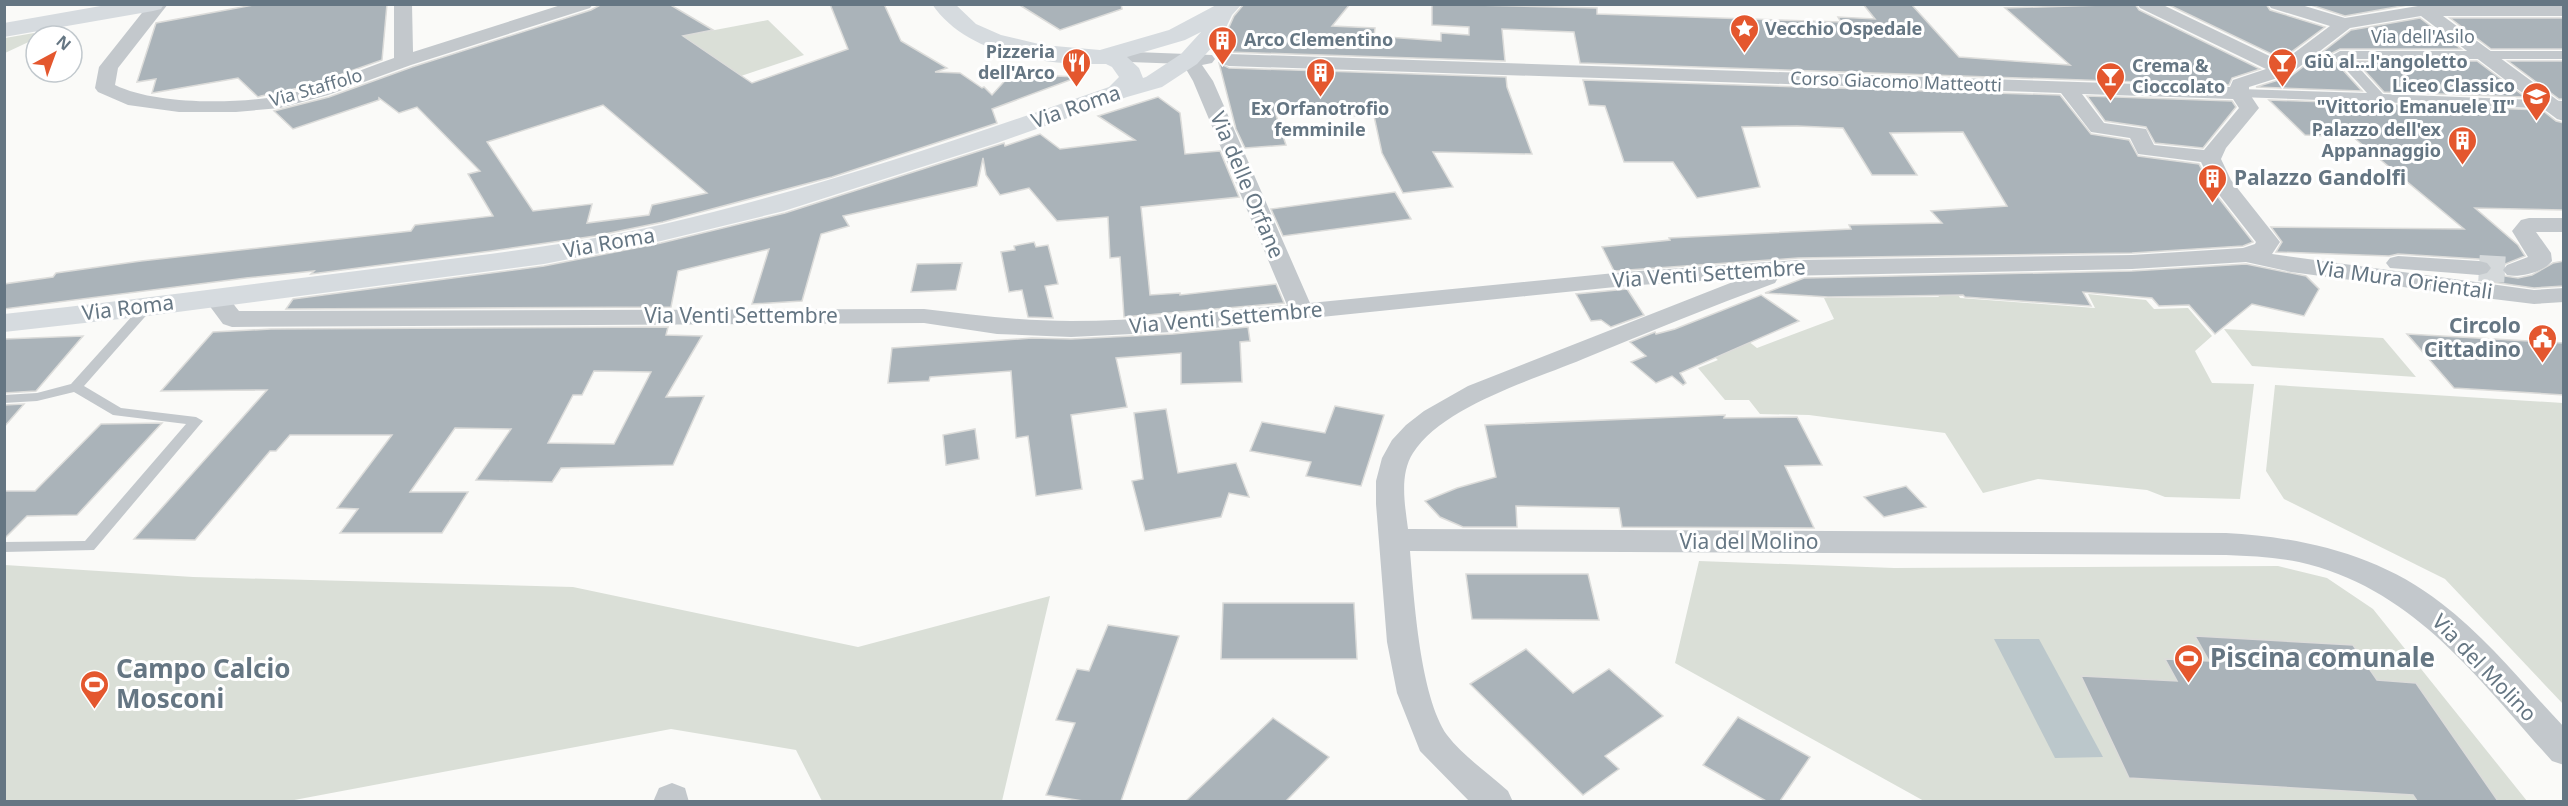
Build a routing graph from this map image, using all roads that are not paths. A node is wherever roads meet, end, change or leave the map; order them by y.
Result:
1 (96, 4) edge
2 (153, 4) edge
3 (159, 4) edge
4 (403, 4) edge
5 (584, 4) edge
6 (943, 4) edge
7 (2146, 4) edge
8 (2277, 4) edge
9 (1227, 9) edge
10 (2424, 10) junction
11 (2564, 11) edge
12 (4, 19) edge
13 (2343, 24) junction
14 (4, 30) edge
15 (2483, 56) junction
16 (2564, 56) edge
17 (1106, 57) junction
18 (1189, 59) junction
19 (404, 61) junction
20 (2283, 70) junction
21 (2067, 88) junction
22 (1118, 92) junction
23 (2239, 93) junction
24 (2379, 98) junction
25 (2559, 108) edge
26 (2211, 157) junction
27 (2564, 225) edge
28 (2268, 242) junction
29 (2246, 255) junction
30 (1798, 267) junction
31 (2479, 268) tunnel mouth
32 (2515, 270) tunnel mouth
33 (2564, 295) edge
34 (216, 297) junction
35 (147, 307) junction
36 (1302, 312) junction
37 (4, 323) edge
38 (76, 387) junction
39 (4, 399) edge
40 (1394, 540) junction
41 (4, 547) edge
42 (2564, 752) edge
43 (1495, 801) edge

1 - 12 main road
2 - 14 main road
3 - 19 street, Via Staffolo
4 - 19 street
5 - 19 street, Via Staffolo
6 - 17 main road
7 - 20 street
8 - 13 street
9 - 17 main road
9 - 18 main road, Via Roma
10 - 11 street
10 - 13 street
10 - 15 street
13 - 20 street
15 - 16 street, Via dell'Asilo
15 - 24 street, Via dell'Asilo
15 - 25 street
17 - 18 street, Corso Giacomo Matteotti
17 - 22 main road
18 - 21 street, Corso Giacomo Matteotti
18 - 22 main road, Via Roma
18 - 36 street, Via delle Orfane
20 - 23 street
21 - 23 street, Corso Giacomo Matteotti
21 - 26 street
22 - 34 main road, Via Roma
23 - 24 street, Corso Giacomo Matteotti
23 - 26 street
24 - 25 street, Corso Giacomo Matteotti
26 - 28 street
27 - 32 street
28 - 29 street
28 - 31 street
29 - 30 street, Via Venti Settembre
29 - 33 street, Via Mura Orientali
30 - 36 street, Via Venti Settembre
30 - 40 street
34 - 35 main road, Via Roma
34 - 36 street, Via Venti Settembre
35 - 37 main road, Via Roma
35 - 38 lane
38 - 39 lane
38 - 41 lane
40 - 42 street, Via del Molino
40 - 43 street

